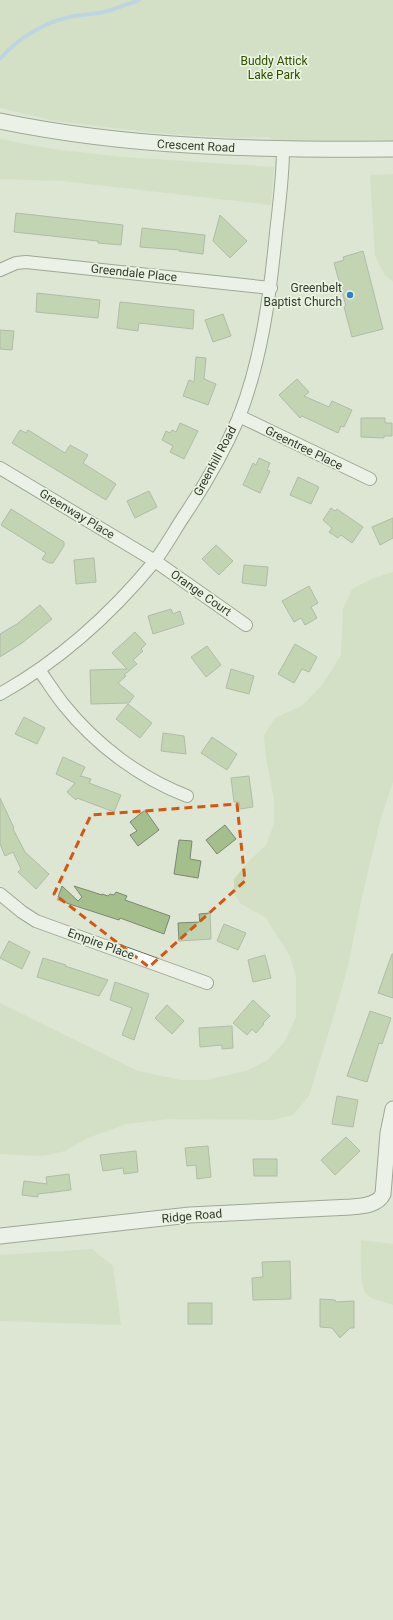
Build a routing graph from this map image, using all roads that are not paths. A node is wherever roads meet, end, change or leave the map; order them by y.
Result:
1 (0, 121) edge
2 (283, 149) junction
3 (393, 149) edge
4 (0, 270) edge
5 (271, 288) junction
6 (239, 416) junction
7 (0, 468) edge
8 (370, 479) dead end
9 (155, 560) junction
10 (246, 625) dead end
11 (39, 670) junction
12 (0, 694) edge
13 (187, 796) dead end
14 (0, 894) edge
15 (208, 983) dead end
16 (393, 1109) edge
17 (0, 1236) edge

1 - 2 street, Crescent Road
2 - 3 street, Crescent Road
2 - 5 street, Greenhill Road
4 - 5 street, Greendale Place
5 - 6 street, Greenhill Road
6 - 8 street, Greentree Place
6 - 9 street, Greenhill Road
7 - 9 street, Greenway Place
9 - 10 street, Orange Court
9 - 11 street, Greenhill Road
11 - 12 street, Greenhill Road
11 - 13 street
14 - 15 street, Empire Place
16 - 17 street, Ridge Road

